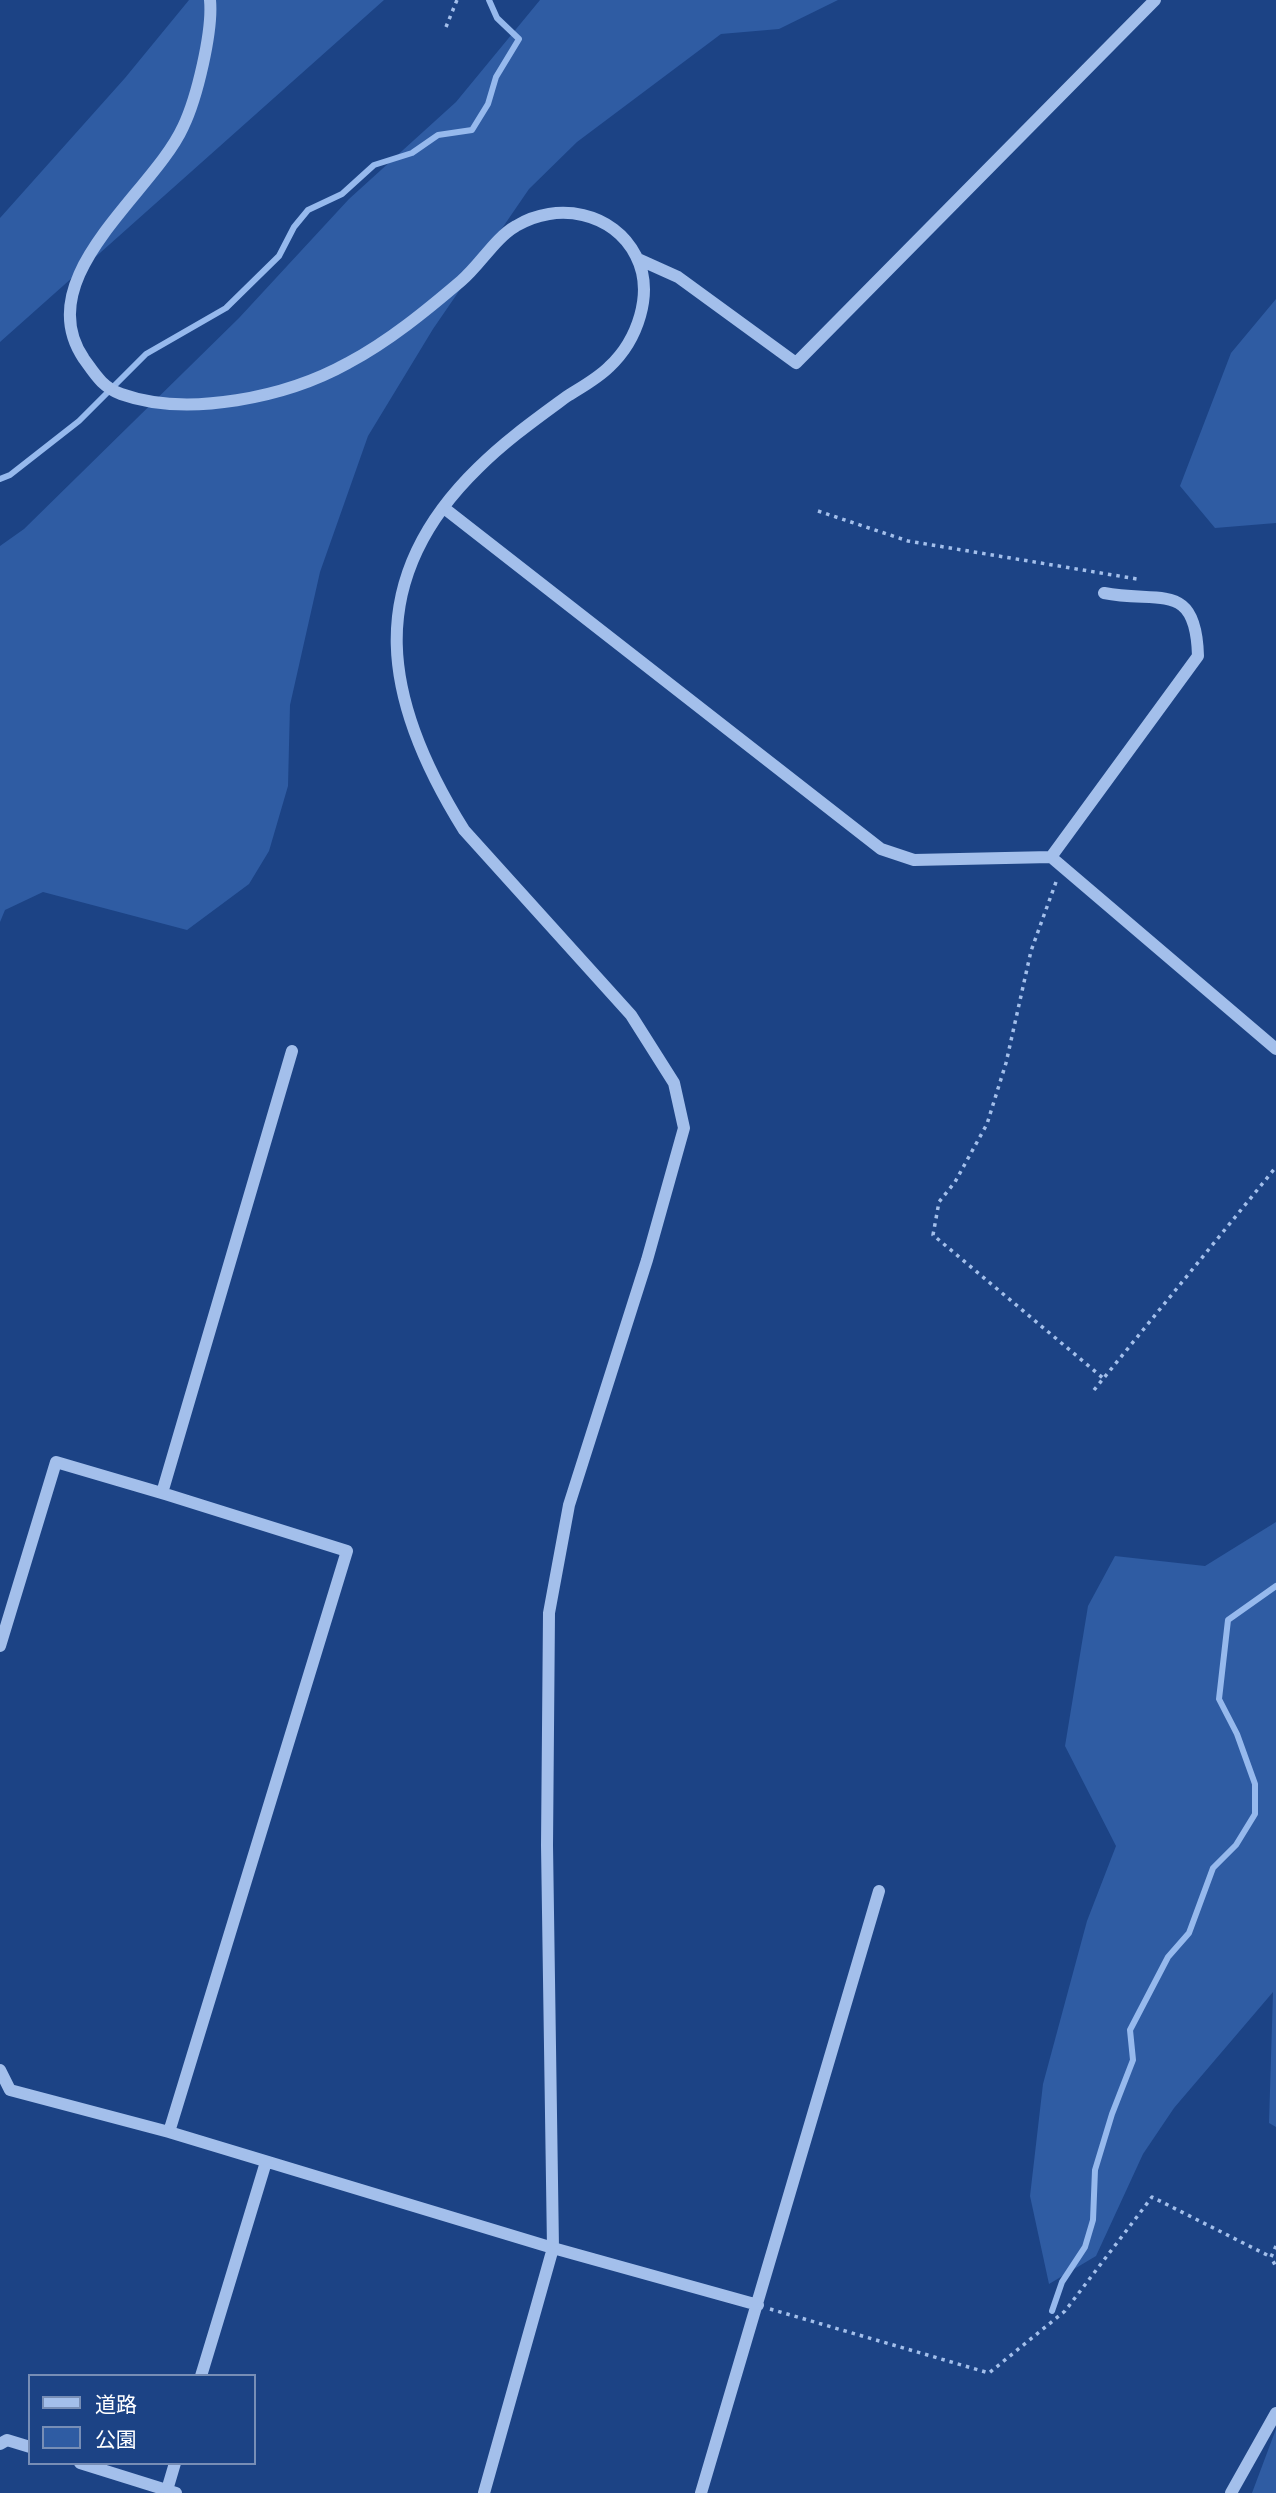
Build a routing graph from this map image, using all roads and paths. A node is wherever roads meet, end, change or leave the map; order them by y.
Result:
1 (223, 0) edge
2 (457, 0) edge
3 (1155, 0) edge
4 (210, 6) edge
5 (446, 27) dead end
6 (638, 259) junction
7 (444, 508) junction
8 (818, 511) dead end
9 (1142, 580) dead end
10 (1104, 593) dead end
11 (1051, 858) junction
12 (1065, 869) junction
13 (1276, 1049) edge
14 (292, 1051) dead end
15 (1276, 1167) edge
16 (1103, 1378) junction
17 (1094, 1390) dead end
18 (164, 1494) junction
19 (0, 1646) edge
20 (879, 1891) dead end
21 (0, 2070) edge
22 (169, 2132) junction
23 (266, 2162) junction
24 (1276, 2246) edge
25 (553, 2248) junction
26 (1271, 2257) junction
27 (1276, 2267) edge
28 (758, 2305) junction
29 (202, 2374) edge
30 (1276, 2413) edge
31 (0, 2444) edge
32 (28, 2446) edge
33 (86, 2465) edge
34 (175, 2465) edge
35 (171, 2492) edge
36 (484, 2493) edge
37 (701, 2493) edge
38 (1231, 2493) edge

1 - 4 street
2 - 5 path
3 - 6 street
4 - 6 street
6 - 7 street
7 - 11 street
7 - 25 street
8 - 9 path
10 - 11 street
11 - 12 street
12 - 13 street
12 - 16 path
14 - 18 street
15 - 16 path
16 - 17 path
18 - 19 street
18 - 22 street
20 - 28 street
21 - 22 street
22 - 23 street
23 - 25 street
23 - 29 street
24 - 26 path
25 - 28 street
25 - 36 street
26 - 27 path
26 - 28 path
28 - 37 street
30 - 38 street
31 - 32 street
33 - 35 street
34 - 35 street

